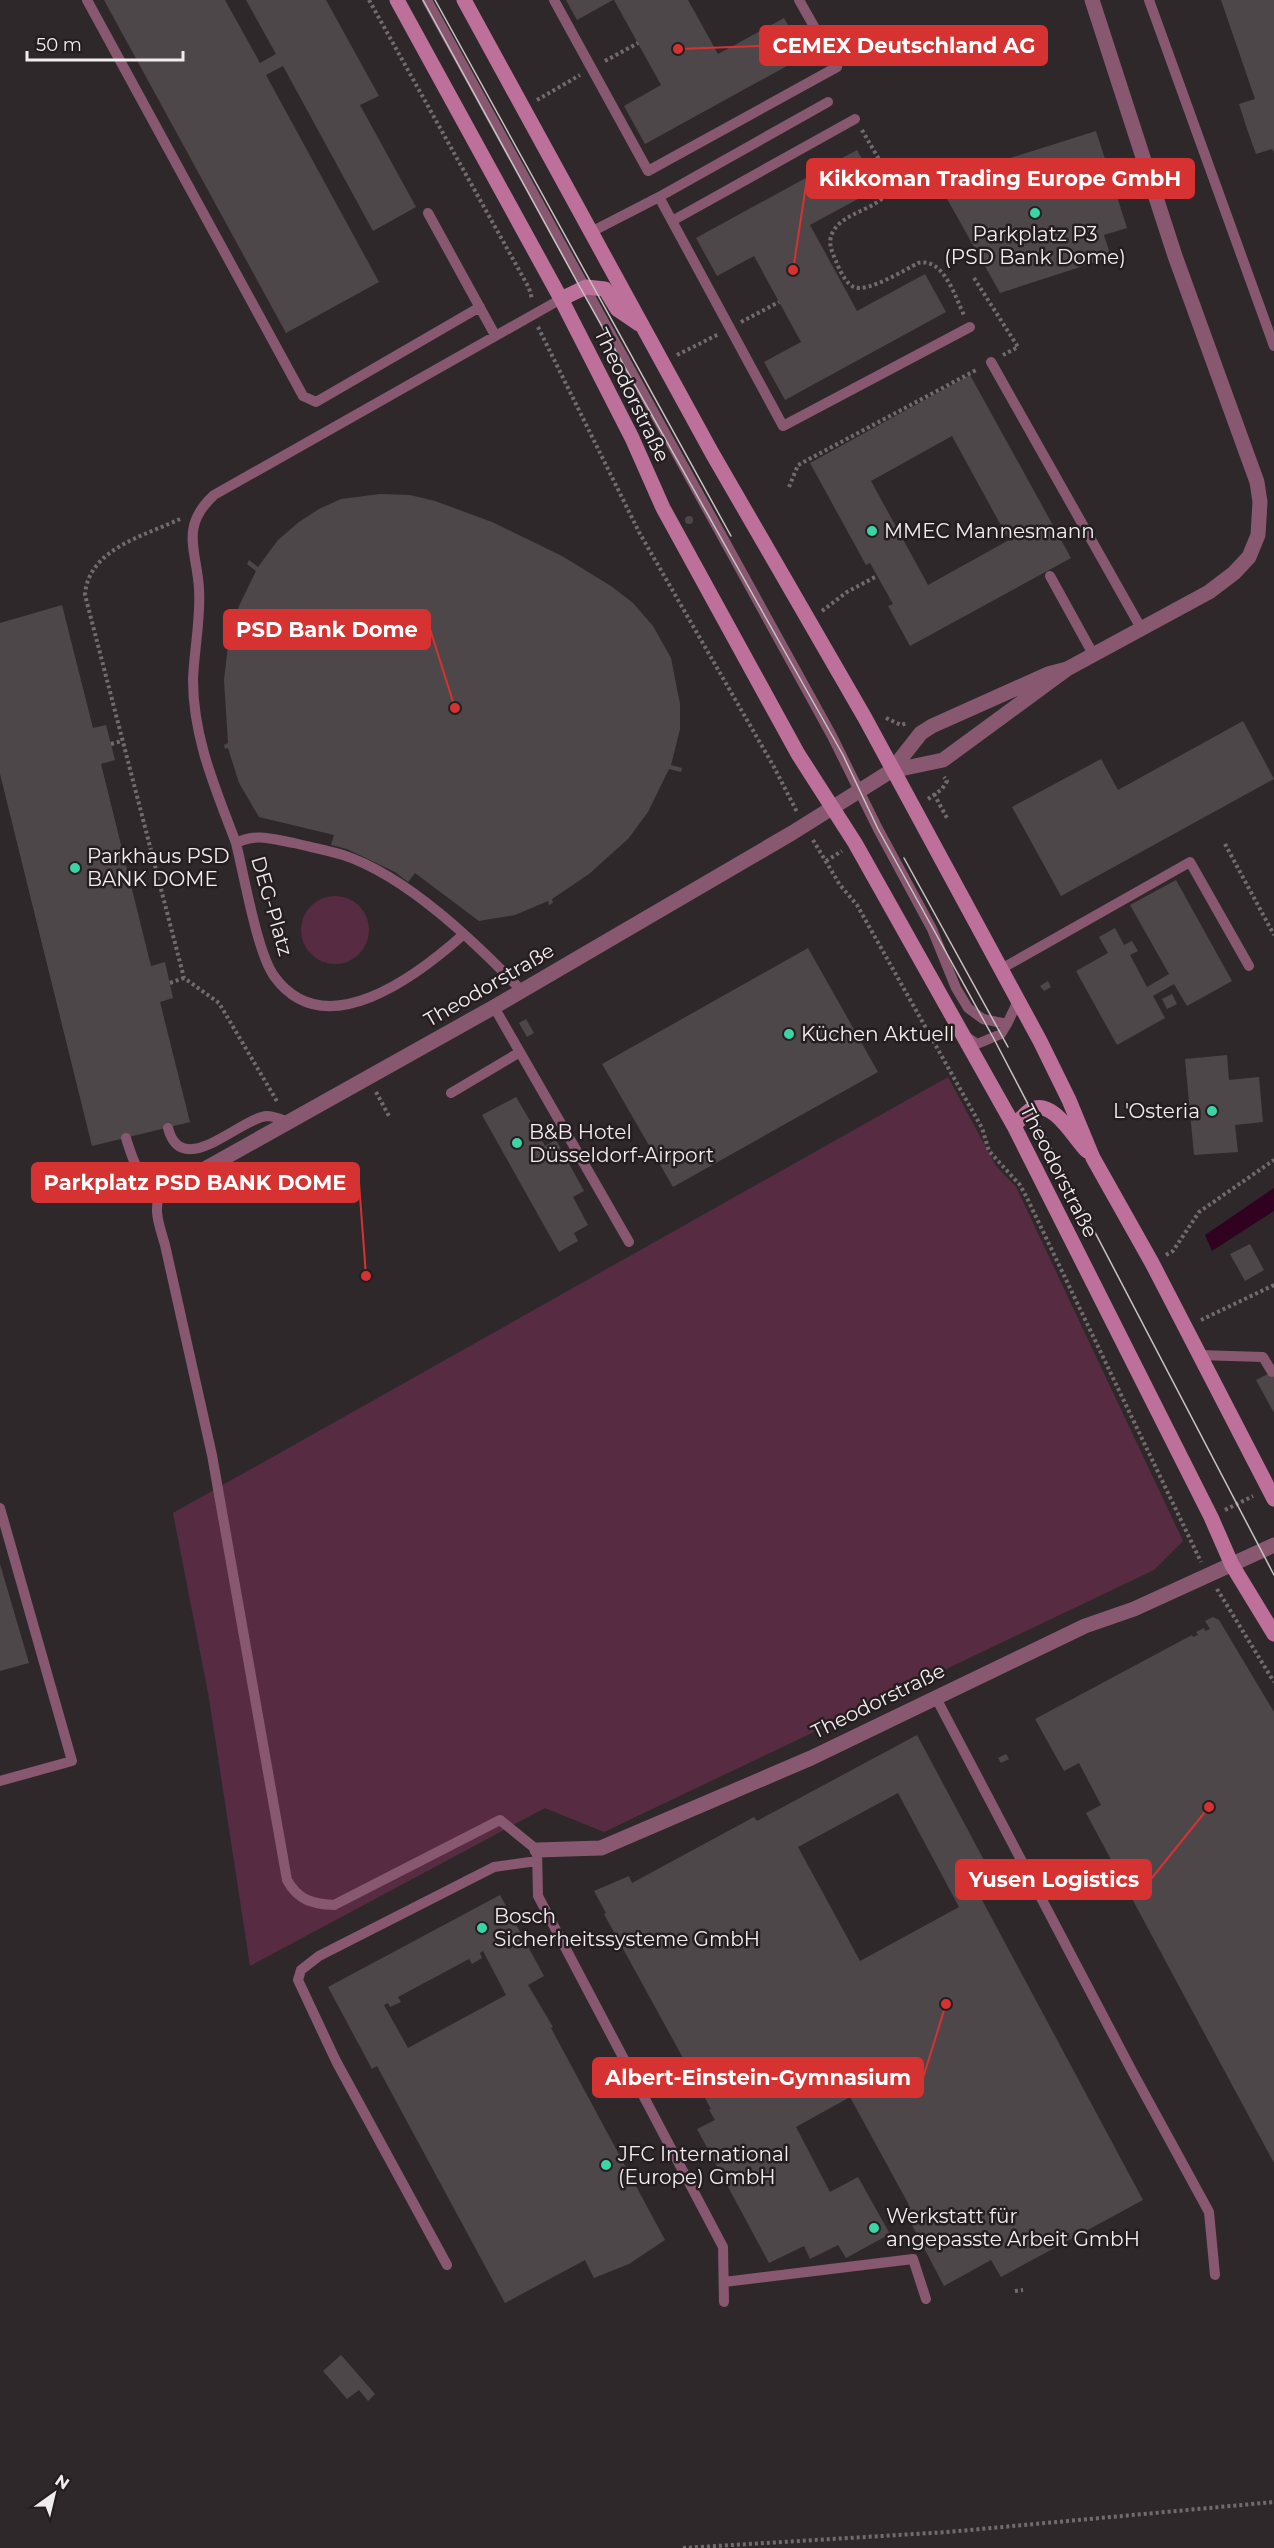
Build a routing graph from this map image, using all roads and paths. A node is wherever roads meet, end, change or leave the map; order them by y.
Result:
1 (87, 0) edge
2 (369, 0) edge
3 (397, 0) edge
4 (427, 0) edge
5 (464, 0) edge
6 (554, 0) edge
7 (799, 0) edge
8 (1092, 0) edge
9 (1149, 0) edge
10 (828, 102) dead end
11 (855, 119) joint
12 (659, 197) junction
13 (428, 213) dead end
14 (672, 221) junction
15 (591, 232) junction
16 (974, 278) dead end
17 (586, 287) junction
18 (561, 299) junction
19 (480, 307) junction
20 (534, 312) junction
21 (641, 326) junction
22 (970, 327) joint
23 (495, 335) junction
24 (1274, 346) edge
25 (991, 362) junction
26 (789, 486) dead end
27 (198, 515) junction
28 (877, 576) dead end
29 (1050, 576) dead end
30 (809, 621) junction
31 (1141, 628) junction
32 (1093, 654) junction
33 (1067, 669) junction
34 (122, 741) junction
35 (111, 744) dead end
36 (891, 771) junction
37 (860, 790) junction
38 (934, 794) dead end
39 (831, 807) junction
40 (947, 819) dead end
41 (804, 825) junction
42 (236, 843) junction
43 (1225, 844) dead end
44 (464, 934) junction
45 (1274, 934) edge
46 (1249, 966) dead end
47 (1001, 969) junction
48 (183, 978) junction
49 (170, 983) dead end
50 (522, 991) junction
51 (1018, 1000) junction
52 (494, 1007) junction
53 (1007, 1024) junction
54 (960, 1032) junction
55 (520, 1052) junction
56 (368, 1077) junction
57 (450, 1093) dead end
58 (390, 1118) dead end
59 (289, 1122) junction
60 (1014, 1126) junction
61 (168, 1128) dead end
62 (126, 1138) dead end
63 (1093, 1158) junction
64 (1274, 1160) edge
65 (162, 1188) junction
66 (629, 1242) dead end
67 (1152, 1263) junction
68 (1274, 1285) edge
69 (1213, 1314) dead end
70 (1198, 1355) junction
71 (1269, 1356) edge
72 (1272, 1372) dead end
73 (1272, 1489) edge
74 (0, 1508) edge
75 (1211, 1517) junction
76 (1274, 1545) edge
77 (1232, 1565) junction
78 (1208, 1575) junction
79 (1274, 1634) edge
80 (1274, 1682) edge
81 (935, 1696) junction
82 (0, 1781) edge
83 (537, 1856) junction
84 (447, 2265) dead end
85 (1215, 2275) dead end
86 (724, 2282) junction
87 (1023, 2290) dead end
88 (1015, 2291) dead end
89 (926, 2299) dead end
90 (724, 2302) dead end
91 (1274, 2502) edge
92 (682, 2548) edge

1 - 19 lane
2 - 20 path
3 - 18 main road, Theodorstraße
4 - 17 lane
5 - 15 main road, Theodorstraße
6 - 7 lane
8 - 31 street
9 - 24 lane
10 - 12 lane
11 - 14 lane
11 - 22 path
12 - 14 lane
12 - 15 lane
13 - 19 lane
14 - 22 lane
15 - 21 main road, Theodorstraße
16 - 25 path
17 - 18 main road
17 - 21 main road
17 - 37 lane
18 - 20 lane
18 - 39 main road, Theodorstraße
19 - 23 lane
20 - 23 lane
20 - 41 path
21 - 30 main road, Theodorstraße
23 - 27 lane
25 - 26 path
25 - 31 lane
27 - 34 path
27 - 42 lane
28 - 30 path
29 - 32 lane
30 - 36 main road, Theodorstraße
31 - 32 street
32 - 33 street
33 - 36 street
33 - 36 street
34 - 35 path
34 - 48 path
36 - 37 street, Theodorstraße
36 - 47 main road, Theodorstraße
37 - 39 street, Theodorstraße
37 - 53 lane
38 - 40 path
39 - 41 street, Theodorstraße
39 - 54 main road, Theodorstraße
41 - 50 street, Theodorstraße
41 - 78 path
42 - 44 lane, DEG-Platz
42 - 44 lane, DEG-Platz
43 - 45 path
44 - 50 lane, DEG-Platz
46 - 47 lane
47 - 51 main road, Theodorstraße
48 - 49 path
48 - 59 path
50 - 52 street, Theodorstraße
51 - 53 lane
51 - 63 main road, Theodorstraße
52 - 55 lane
52 - 56 street, Theodorstraße
53 - 54 lane
54 - 60 main road, Theodorstraße
55 - 57 lane
55 - 66 lane
56 - 58 path
56 - 59 street, Theodorstraße
59 - 61 lane
59 - 65 street, Theodorstraße
60 - 63 main road
60 - 75 main road, Theodorstraße
62 - 65 lane
63 - 67 main road, Theodorstraße
64 - 67 path
65 - 83 lane
67 - 70 main road, Theodorstraße
68 - 69 path
70 - 71 lane
70 - 73 main road, Theodorstraße
71 - 72 lane
73 - 75 path
74 - 82 lane
75 - 77 main road, Theodorstraße
76 - 77 street, Theodorstraße
77 - 78 street, Theodorstraße
77 - 79 main road, Theodorstraße
78 - 80 path
78 - 81 street, Theodorstraße
81 - 83 street, Theodorstraße
81 - 85 lane
83 - 84 lane
83 - 86 lane
86 - 89 lane
86 - 90 lane
87 - 88 path
91 - 92 path

